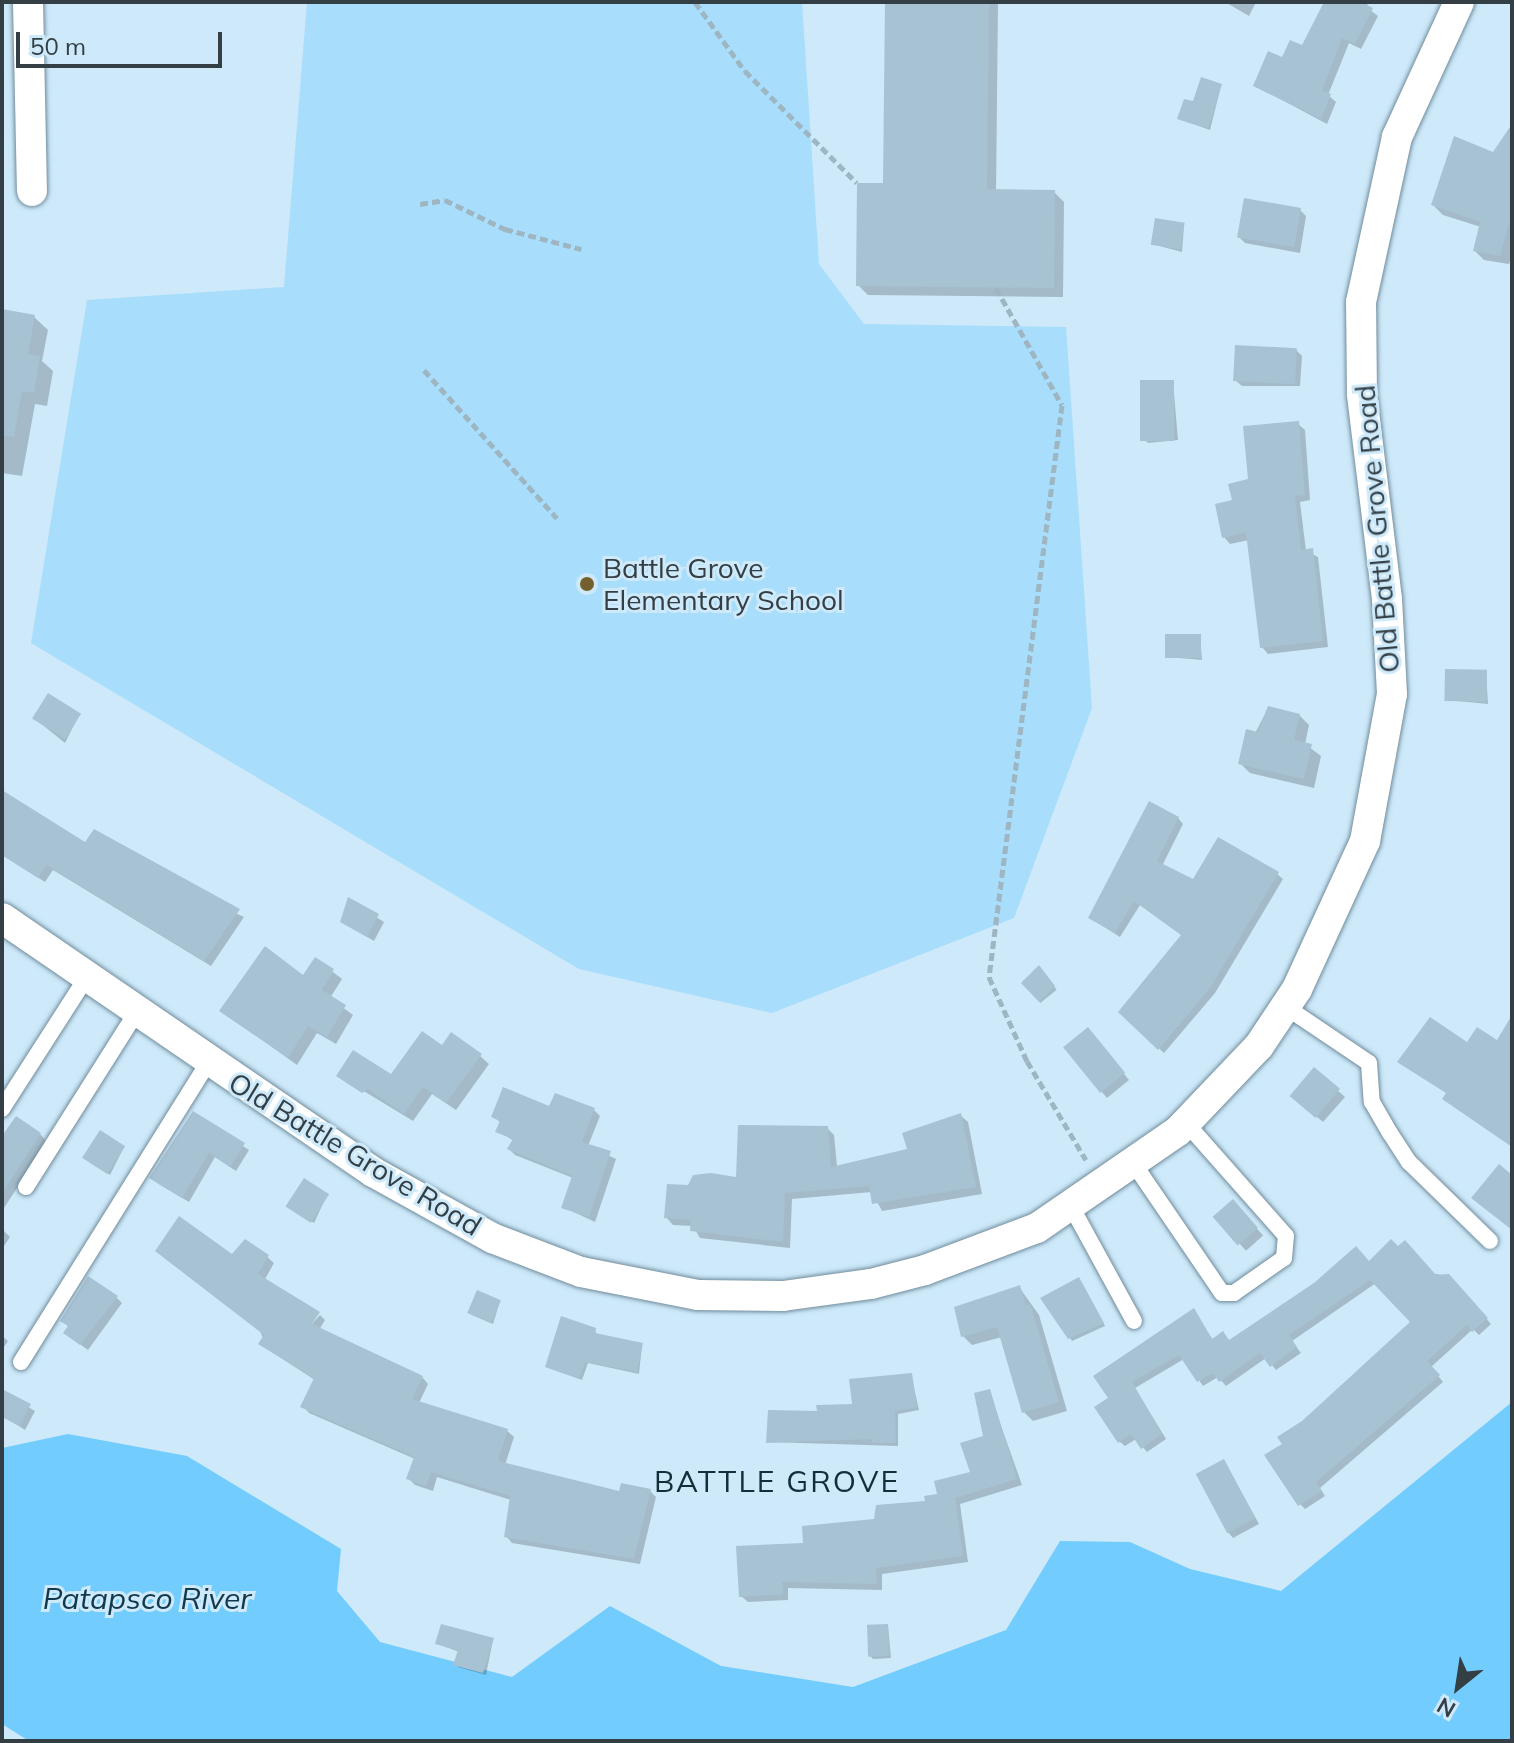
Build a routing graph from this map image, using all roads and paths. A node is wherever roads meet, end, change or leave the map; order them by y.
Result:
1 (28, 2) edge
2 (695, 2) edge
3 (1459, 2) edge
4 (16, 75) edge
5 (857, 183) dead end
6 (32, 191) dead end
7 (420, 204) dead end
8 (581, 249) dead end
9 (996, 288) dead end
10 (424, 370) dead end
11 (557, 518) dead end
12 (2, 918) edge
13 (86, 978) junction
14 (1286, 1007) junction
15 (136, 1013) junction
16 (208, 1063) junction
17 (2, 1109) edge
18 (1186, 1123) junction
19 (1134, 1164) junction
20 (1101, 1185) junction
21 (26, 1187) dead end
22 (1071, 1206) junction
23 (1490, 1241) dead end
24 (1134, 1321) dead end
25 (21, 1362) dead end

1 - 4 street
2 - 5 path
3 - 14 street, Old Battle Grove Road
4 - 6 street
7 - 8 path
9 - 20 path
10 - 11 path
12 - 13 street, Old Battle Grove Road
13 - 15 street, Old Battle Grove Road
13 - 17 lane
14 - 18 street, Old Battle Grove Road
14 - 23 lane
15 - 16 street, Old Battle Grove Road
15 - 21 lane
16 - 22 street, Old Battle Grove Road
16 - 25 lane
18 - 19 street, Old Battle Grove Road
18 - 19 lane
19 - 20 street, Old Battle Grove Road
20 - 22 street, Old Battle Grove Road
22 - 24 lane

